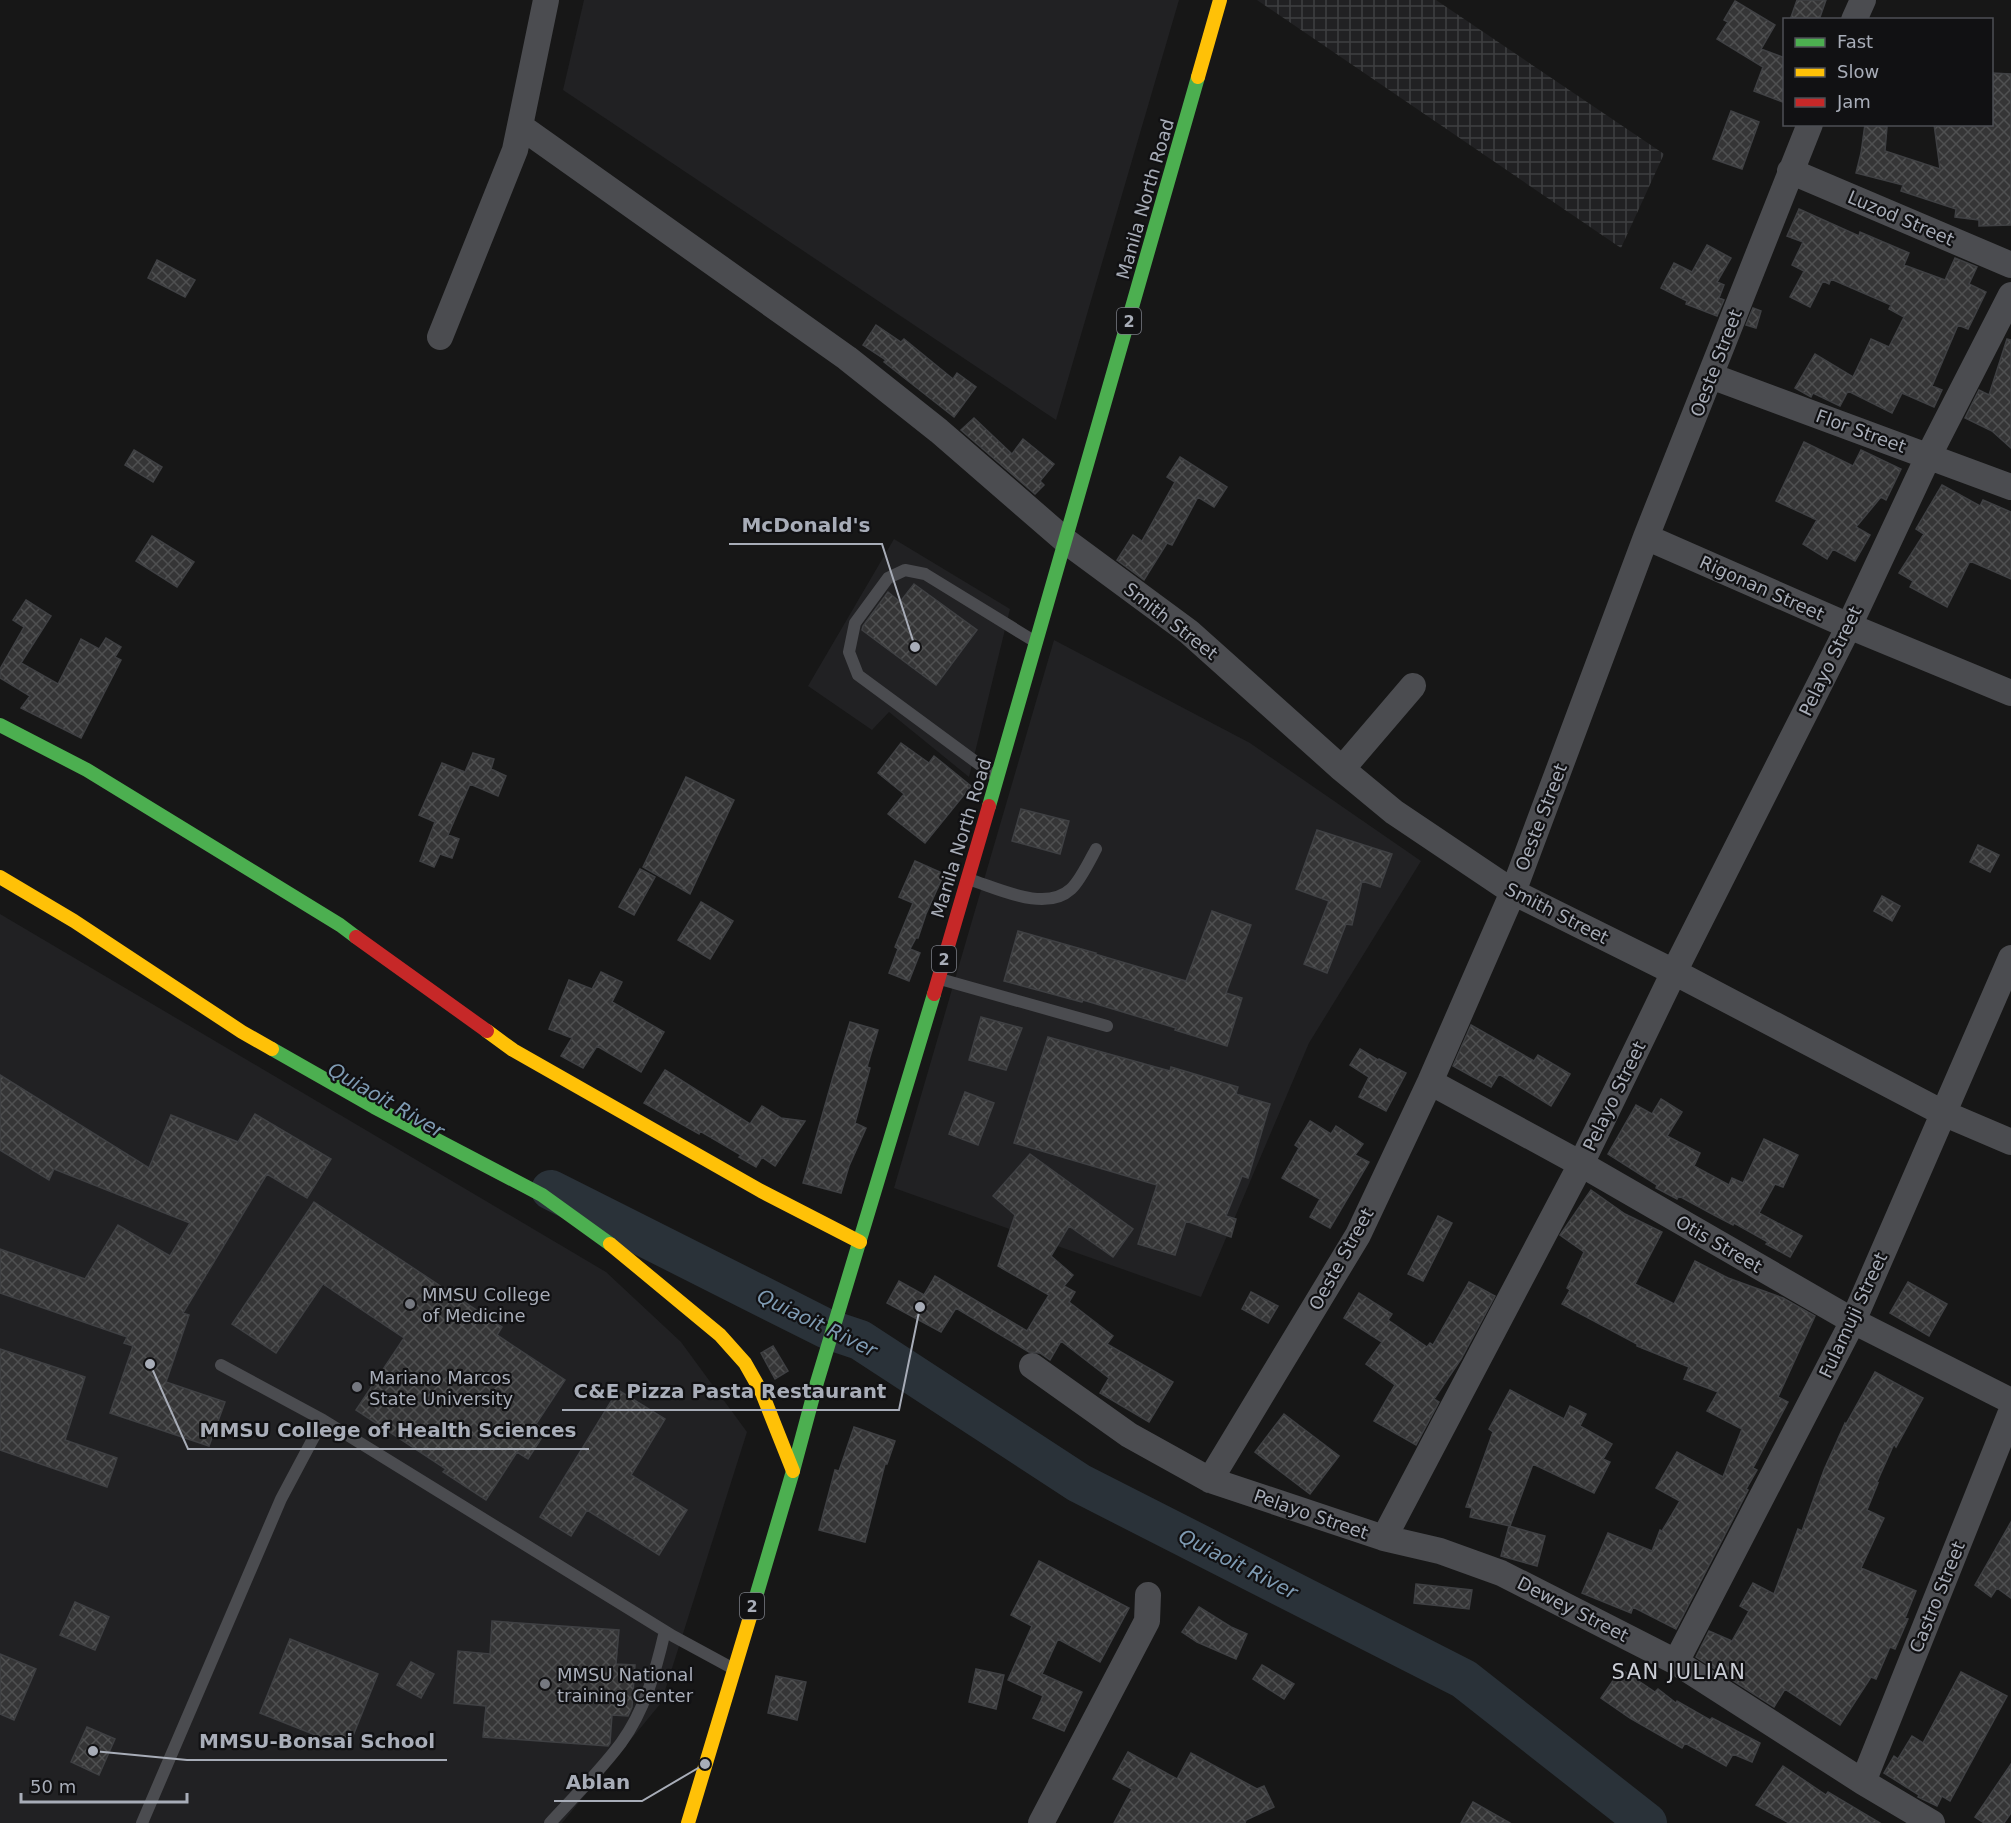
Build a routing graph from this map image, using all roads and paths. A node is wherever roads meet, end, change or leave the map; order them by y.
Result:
1 (546, 0) edge
2 (1220, 0) edge
3 (1863, 0) edge
4 (1855, 18) edge
5 (520, 126) junction
6 (1809, 126) edge
7 (1790, 171) junction
8 (2011, 265) edge
9 (2011, 295) edge
10 (440, 337) dead end
11 (1711, 376) junction
12 (1929, 456) junction
13 (2011, 487) edge
14 (1646, 537) junction
15 (1067, 542) junction
16 (1849, 626) junction
17 (1036, 642) junction
18 (1413, 686) dead end
19 (2011, 693) edge
20 (0, 725) edge
21 (1342, 769) junction
22 (998, 779) junction
23 (1096, 849) dead end
24 (0, 877) edge
25 (967, 879) junction
26 (1513, 892) junction
27 (2011, 958) edge
28 (1674, 972) junction
29 (939, 979) junction
30 (1107, 1026) dead end
31 (1430, 1082) junction
32 (1943, 1113) junction
33 (2011, 1142) edge
34 (1581, 1164) junction
35 (860, 1242) junction
36 (1853, 1321) junction
37 (221, 1365) dead end
38 (1032, 1366) dead end
39 (2011, 1401) edge
40 (2011, 1412) edge
41 (323, 1420) junction
42 (793, 1471) junction
43 (1210, 1480) junction
44 (1384, 1538) junction
45 (1148, 1595) dead end
46 (665, 1631) junction
47 (1676, 1662) junction
48 (733, 1669) junction
49 (1863, 1782) junction
50 (142, 1823) edge
51 (550, 1823) edge
52 (688, 1823) edge
53 (1041, 1823) edge
54 (1932, 1823) edge

1 - 5 street
2 - 15 main road, Manila North Road / 2
3 - 4 street
5 - 10 street
5 - 15 street, Smith Street
6 - 7 street, Oeste Street
7 - 8 street, Luzod Street
7 - 11 street, Oeste Street
9 - 12 street, Pelayo Street
11 - 12 street, Flor Street
11 - 14 street, Oeste Street
12 - 13 street, Flor Street
12 - 16 street, Pelayo Street
14 - 16 street, Rigonan Street
14 - 26 street, Oeste Street
15 - 17 main road, Manila North Road / 2
15 - 21 street, Smith Street
16 - 19 street, Rigonan Street
16 - 28 street, Pelayo Street
17 - 22 main road, Manila North Road / 2
17 - 22 lane
18 - 21 street
20 - 35 main road
21 - 26 street, Smith Street
22 - 25 main road, Manila North Road / 2
23 - 25 lane
24 - 42 main road
25 - 29 main road, Manila North Road / 2
26 - 28 street, Smith Street
26 - 31 street, Oeste Street
27 - 32 street, Fulamuji Street
28 - 32 street, Smith Street
28 - 34 street, Pelayo Street
29 - 30 lane
29 - 35 main road, Manila North Road / 2
31 - 34 street, Otis Street
31 - 43 street, Oeste Street
32 - 33 street, Smith Street
32 - 36 street, Fulamuji Street
34 - 36 street, Otis Street
34 - 44 street, Pelayo Street
35 - 42 main road, Manila North Road / 2
36 - 39 street, Otis Street
36 - 47 street, Fulamuji Street
37 - 41 lane
38 - 43 street, Pelayo Street
40 - 49 street, Castro Street
41 - 46 lane
41 - 50 lane
42 - 48 main road, Manila North Road / 2
43 - 44 street, Pelayo Street
44 - 47 street, Dewey Street
45 - 53 street
46 - 48 lane
46 - 51 lane
47 - 49 street, Dewey Street
48 - 52 main road, Manila North Road / 2
49 - 54 street, Dewey Street

